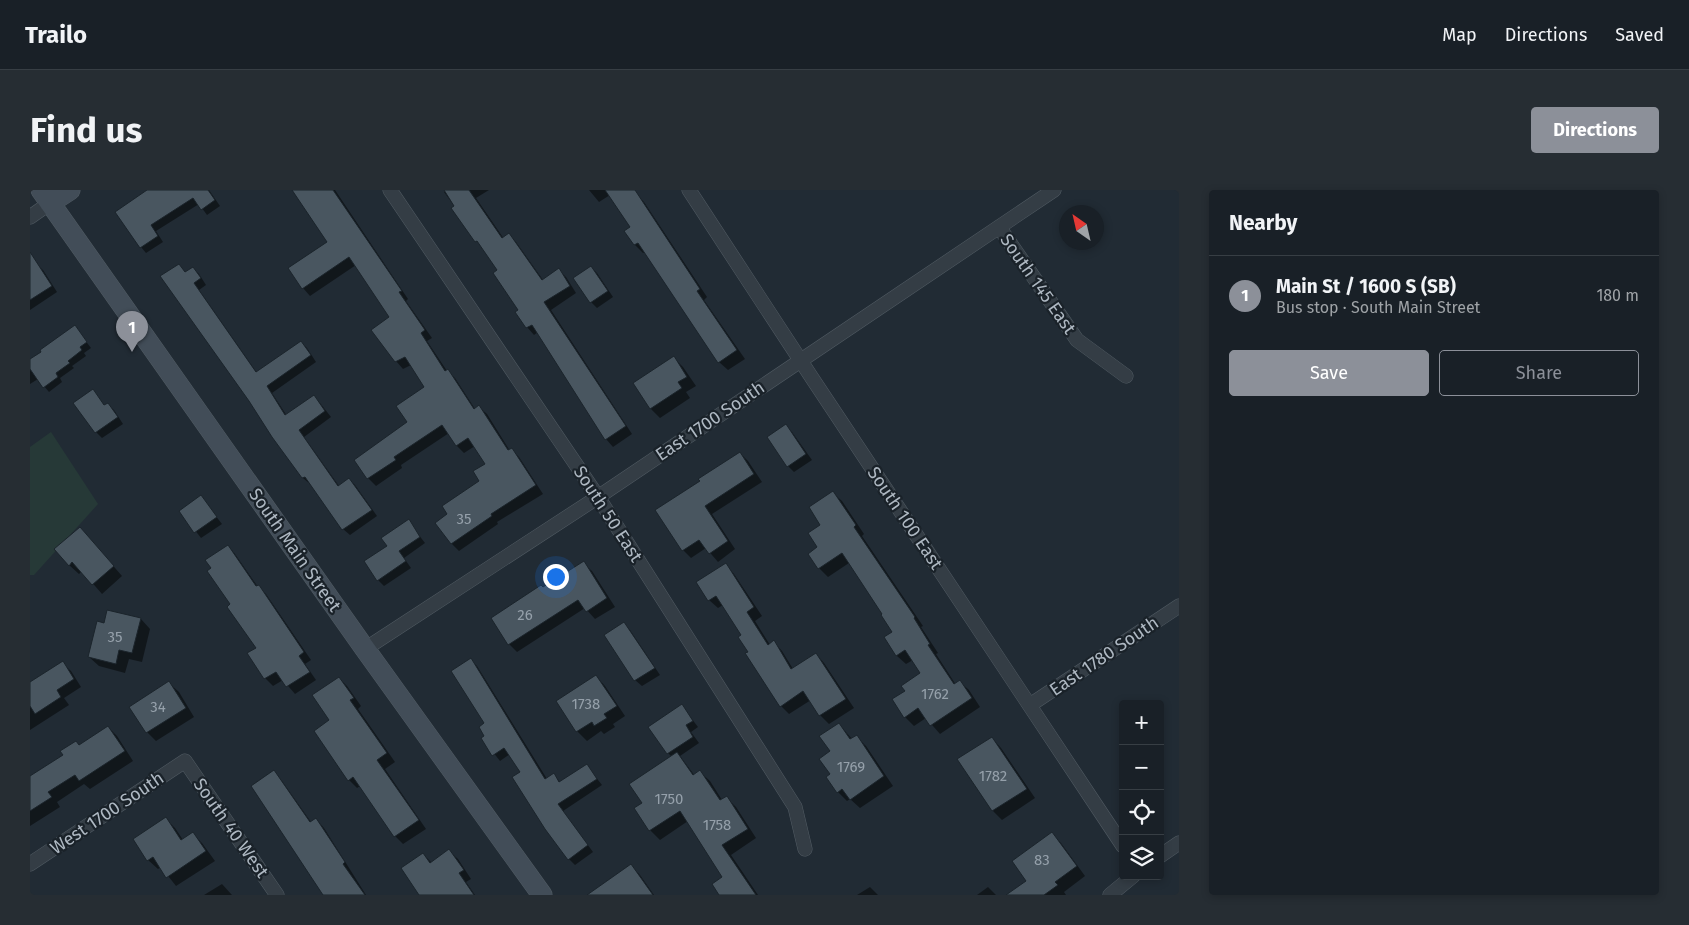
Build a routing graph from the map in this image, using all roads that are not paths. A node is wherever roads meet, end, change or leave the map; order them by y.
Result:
1 (70, 190) edge
2 (390, 190) edge
3 (689, 190) edge
4 (1054, 190) edge
5 (45, 197) edge
6 (30, 217) edge
7 (999, 227) junction
8 (800, 360) junction
9 (1126, 376) dead end
10 (598, 496) junction
11 (1179, 606) edge
12 (365, 649) junction
13 (1030, 705) junction
14 (185, 761) joint
15 (1119, 840) edge
16 (1179, 843) edge
17 (805, 849) dead end
18 (1164, 853) edge
19 (30, 864) edge
20 (1128, 880) edge
21 (277, 895) edge
22 (542, 895) edge
23 (1110, 895) edge

1 - 5 street
2 - 10 street, South 50 East
3 - 8 street, South 100 East
4 - 7 street, East 1700 South
5 - 6 street
5 - 12 street, South Main Street
7 - 8 street, East 1700 South
7 - 9 street, South 145 East
8 - 10 street, East 1700 South
8 - 13 street, South 100 East
10 - 12 street, East 1700 South
10 - 17 street, South 50 East
11 - 13 street, East 1780 South
12 - 22 street, South Main Street
13 - 15 street, South 100 East
14 - 19 street, West 1700 South
14 - 21 street, South 40 West
16 - 18 street
20 - 23 street

